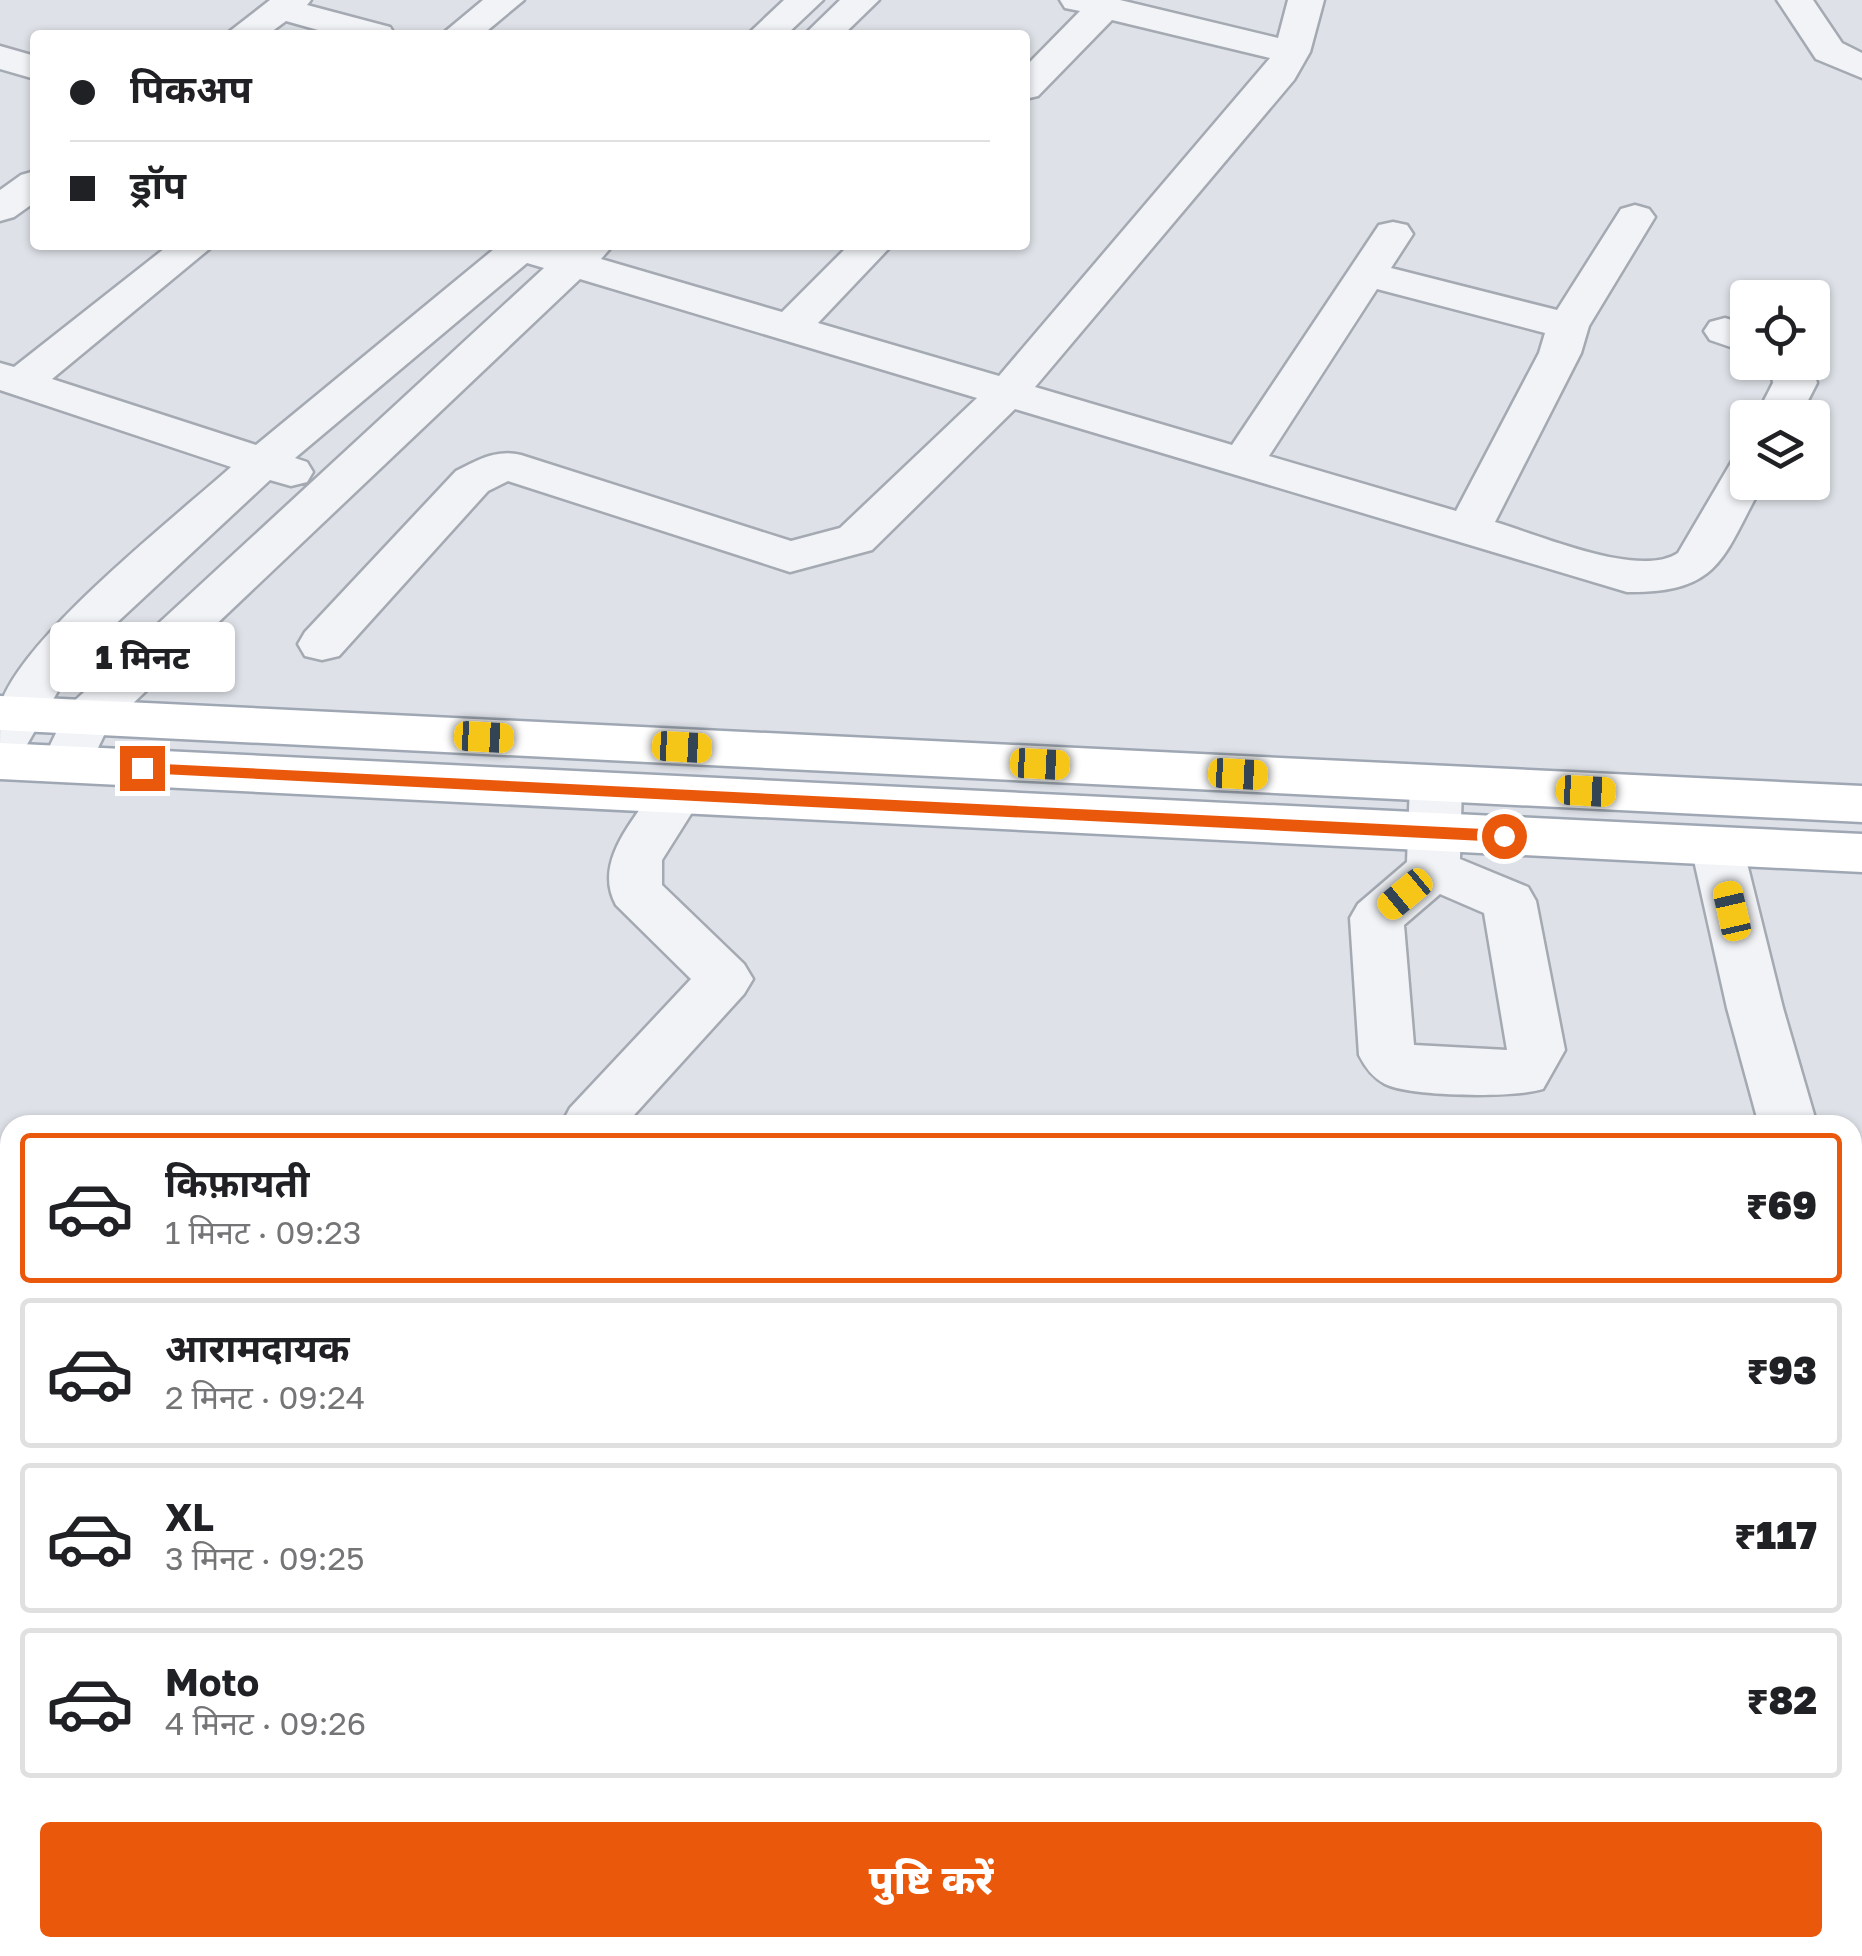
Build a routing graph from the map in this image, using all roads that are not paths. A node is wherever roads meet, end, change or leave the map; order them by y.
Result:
1 (506, 0) edge
2 (804, 0) edge
3 (861, 0) edge
4 (1306, 0) edge
5 (1795, 0) edge
6 (287, 4) edge
7 (1091, 4) edge
8 (250, 30) edge
9 (362, 30) edge
10 (466, 30) edge
11 (771, 30) edge
12 (828, 30) edge
13 (1292, 52) junction
14 (0, 58) edge
15 (30, 67) edge
16 (1862, 67) edge
17 (1030, 82) edge
18 (30, 187) edge
19 (0, 208) edge
20 (1635, 216) dead end
21 (1393, 234) dead end
22 (187, 250) edge
23 (518, 250) edge
24 (548, 250) edge
25 (867, 250) edge
26 (582, 254) edge
27 (1367, 274) junction
28 (792, 326) junction
29 (1568, 326) junction
30 (10, 379) edge
31 (1009, 391) junction
32 (1243, 462) junction
33 (260, 464) junction
34 (335, 484) junction
35 (1731, 500) edge
36 (1469, 529) junction
37 (322, 644) dead end
38 (87, 718) junction
39 (6, 725) edge
40 (0, 761) edge
41 (66, 764) junction
42 (677, 795) junction
43 (1862, 804) edge
44 (1435, 829) junction
45 (1716, 846) junction
46 (1862, 854) edge
47 (599, 1115) edge
48 (1785, 1115) edge

1 - 10 street
2 - 11 street
3 - 12 street
4 - 13 street
5 - 16 street
6 - 8 street
6 - 9 street
7 - 13 street
7 - 17 street
13 - 31 street
14 - 15 street
18 - 19 street
20 - 29 street
21 - 27 street
22 - 30 street
23 - 33 street
24 - 26 street
25 - 28 street
26 - 28 street
26 - 34 street
27 - 29 street
27 - 32 street
28 - 31 street
29 - 36 street
30 - 33 street
31 - 32 street
31 - 37 street
32 - 36 street
33 - 34 street
33 - 39 street
34 - 38 street
35 - 36 street
38 - 39 main road
38 - 41 street
38 - 44 main road
40 - 41 main road
41 - 42 main road
42 - 44 main road
42 - 47 street
43 - 44 main road
44 - 45 main road
45 - 46 main road
45 - 48 street

